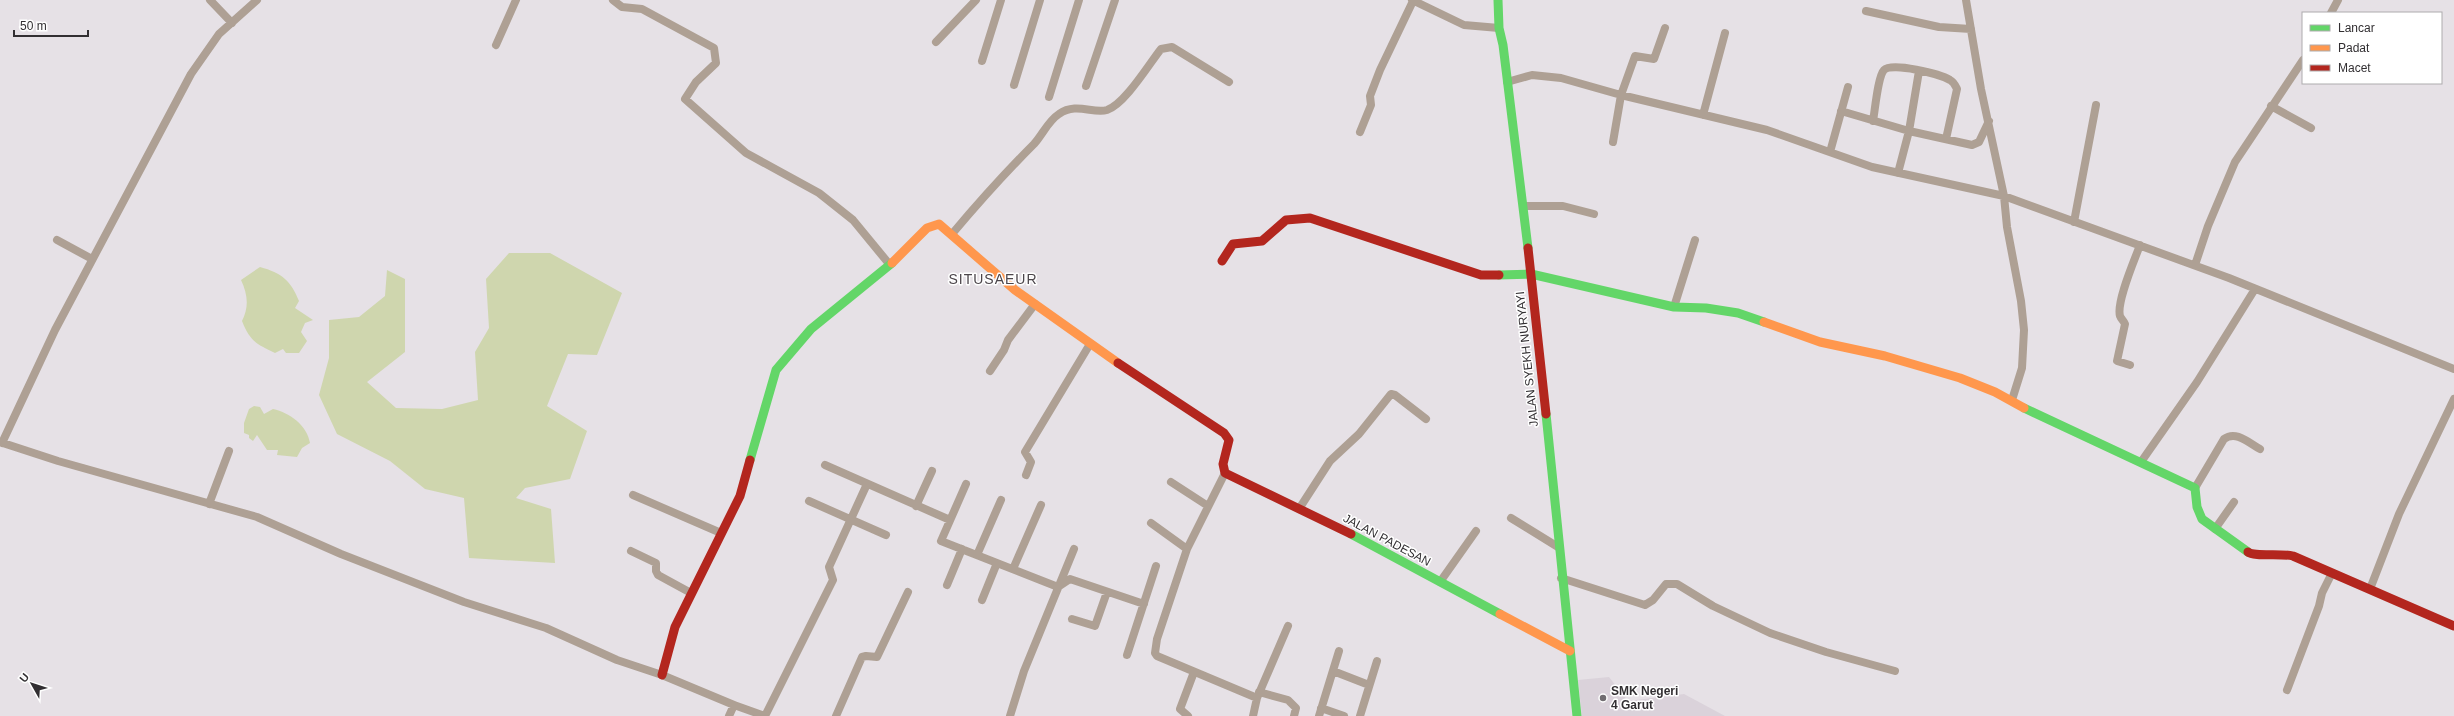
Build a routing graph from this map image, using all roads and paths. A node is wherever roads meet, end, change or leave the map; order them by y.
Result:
1 (210, 0) edge
2 (257, 0) edge
3 (516, 0) edge
4 (613, 0) edge
5 (976, 0) edge
6 (1001, 0) edge
7 (1040, 0) edge
8 (1079, 0) edge
9 (1115, 0) edge
10 (1413, 0) edge
11 (1498, 0) edge
12 (1966, 0) edge
13 (2338, 0) edge
14 (1866, 11) dead end
15 (2332, 12) edge
16 (232, 23) junction
17 (1499, 28) junction
18 (1665, 28) dead end
19 (1971, 29) junction
20 (1725, 33) dead end
21 (936, 42) dead end
22 (496, 44) dead end
23 (982, 61) dead end
24 (2302, 61) edge
25 (1918, 71) junction
26 (1229, 82) dead end
27 (1507, 82) junction
28 (1014, 85) dead end
29 (1086, 86) dead end
30 (1848, 87) dead end
31 (1621, 95) junction
32 (1049, 97) dead end
33 (2096, 105) dead end
34 (2271, 106) junction
35 (1841, 111) junction
36 (1703, 115) junction
37 (1873, 121) junction
38 (1989, 121) junction
39 (2311, 128) dead end
40 (1909, 131) junction
41 (1360, 132) dead end
42 (1946, 139) junction
43 (1613, 142) dead end
44 (1830, 152) junction
45 (1898, 172) junction
46 (2004, 196) junction
47 (1523, 206) junction
48 (1594, 214) dead end
49 (2074, 222) junction
50 (952, 234) junction
51 (57, 240) dead end
52 (1694, 240) dead end
53 (2140, 245) junction
54 (92, 259) junction
55 (1222, 261) dead end
56 (890, 265) junction
57 (2195, 265) junction
58 (1531, 274) junction
59 (2256, 289) junction
60 (1035, 304) junction
61 (1674, 307) junction
62 (1090, 344) junction
63 (2130, 366) dead end
64 (2454, 369) edge
65 (990, 371) dead end
66 (2454, 399) edge
67 (2012, 400) junction
68 (1426, 418) dead end
69 (1, 442) edge
70 (2260, 449) dead end
71 (229, 451) dead end
72 (2141, 462) junction
73 (826, 465) dead end
74 (932, 471) dead end
75 (1226, 473) junction
76 (1026, 475) dead end
77 (1171, 482) dead end
78 (867, 484) junction
79 (966, 484) dead end
80 (2195, 488) junction
81 (633, 495) dead end
82 (1001, 500) dead end
83 (809, 501) dead end
84 (2234, 502) dead end
85 (209, 504) junction
86 (1041, 505) dead end
87 (916, 506) junction
88 (1208, 506) junction
89 (1299, 509) junction
90 (1511, 518) dead end
91 (851, 520) junction
92 (950, 520) junction
93 (1151, 523) dead end
94 (2215, 529) junction
95 (1476, 530) dead end
96 (721, 533) junction
97 (886, 535) dead end
98 (1558, 547) junction
99 (1187, 548) junction
100 (962, 549) junction
101 (1074, 549) dead end
102 (631, 551) dead end
103 (977, 555) junction
104 (997, 563) junction
105 (1156, 566) dead end
106 (1013, 569) junction
107 (2332, 573) junction
108 (1561, 578) junction
109 (1440, 582) junction
110 (947, 585) dead end
111 (1058, 588) junction
112 (2370, 589) junction
113 (908, 592) dead end
114 (1107, 592) junction
115 (691, 593) junction
116 (982, 600) dead end
117 (1144, 604) junction
118 (1072, 619) dead end
119 (1288, 626) dead end
120 (2454, 626) edge
121 (1338, 651) dead end
122 (1570, 651) junction
123 (1126, 655) dead end
124 (1376, 661) dead end
125 (1333, 671) junction
126 (1895, 671) dead end
127 (1194, 672) junction
128 (662, 675) junction
129 (1369, 685) junction
130 (2287, 690) dead end
131 (1258, 695) junction
132 (734, 706) junction
133 (1320, 712) edge
134 (729, 716) edge
135 (765, 716) edge
136 (836, 716) edge
137 (1010, 716) edge
138 (1188, 716) edge
139 (1253, 716) edge
140 (1294, 716) edge
141 (1344, 716) edge
142 (1360, 716) edge
143 (1577, 716) edge

1 - 16 street
2 - 16 street
3 - 22 street
4 - 56 street
5 - 21 street
6 - 23 street
7 - 28 street
8 - 32 street
9 - 29 street
10 - 17 street
10 - 41 street
11 - 17 street, JALAN SYEKH NURYAYI
12 - 19 street
13 - 15 street
14 - 19 street
16 - 54 street
17 - 27 street, JALAN SYEKH NURYAYI
18 - 31 street
19 - 38 street
20 - 36 street
24 - 34 street
25 - 37 street
25 - 40 street
25 - 42 street
26 - 50 street
27 - 31 street
27 - 47 street, JALAN SYEKH NURYAYI
30 - 35 street
31 - 36 street
31 - 43 street
33 - 49 street
34 - 39 street
34 - 57 street
35 - 37 street
35 - 44 street
36 - 44 street
37 - 40 street
38 - 42 street
38 - 46 street
40 - 42 street
40 - 45 street
44 - 45 street
45 - 46 street
46 - 49 street
46 - 67 street
47 - 48 street
47 - 58 street, JALAN SYEKH NURYAYI
49 - 53 street
50 - 56 street
50 - 60 street
51 - 54 street
52 - 61 street
53 - 57 street
53 - 63 street
54 - 69 street
55 - 58 street
56 - 96 street
57 - 59 street
58 - 61 street
58 - 98 street, JALAN SYEKH NURYAYI
59 - 64 street
59 - 72 street
60 - 62 street
60 - 65 street
61 - 67 street
62 - 75 street
62 - 76 street
66 - 112 street
67 - 72 street
68 - 89 street
69 - 85 street
70 - 80 street
71 - 85 street
72 - 80 street
73 - 78 street
74 - 87 street
75 - 88 street
75 - 89 street, JALAN PADESAN
77 - 88 street
78 - 87 street
78 - 91 street
79 - 92 street
80 - 94 street
81 - 96 street
82 - 103 street
83 - 91 street
84 - 94 street
85 - 128 street
86 - 106 street
87 - 92 street
88 - 99 street
89 - 109 street, JALAN PADESAN
90 - 98 street
91 - 97 street
91 - 135 street
92 - 100 street
93 - 99 street
94 - 107 street
95 - 109 street
96 - 115 street
98 - 108 street, JALAN SYEKH NURYAYI
99 - 127 street
100 - 103 street
100 - 110 street
101 - 111 street
102 - 115 street
103 - 104 street
104 - 106 street
104 - 116 street
105 - 117 street
106 - 111 street
107 - 112 street
107 - 130 street
108 - 122 street, JALAN SYEKH NURYAYI
108 - 126 street
109 - 122 street, JALAN PADESAN
111 - 114 street
111 - 137 street
112 - 120 street
113 - 136 street
114 - 117 street
114 - 118 street
115 - 128 street
117 - 123 street
119 - 131 street
121 - 125 street
122 - 143 street, JALAN SYEKH NURYAYI
124 - 129 street
125 - 129 street
125 - 133 street
127 - 131 street
127 - 138 street
128 - 132 street
129 - 142 street
131 - 139 street
131 - 140 street
132 - 134 street
132 - 135 street
133 - 141 street

